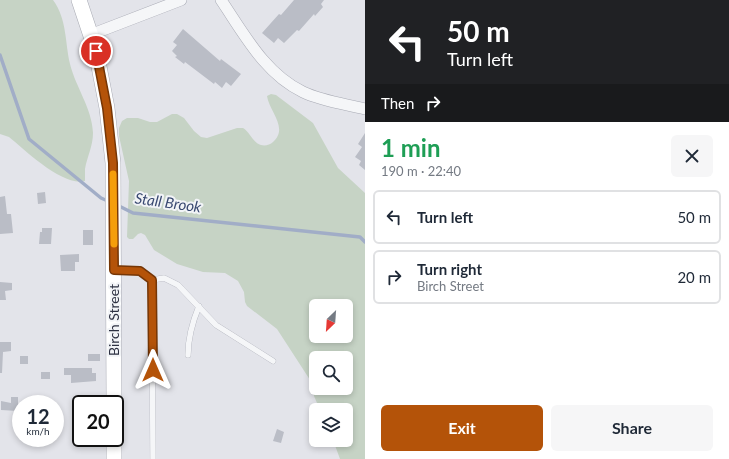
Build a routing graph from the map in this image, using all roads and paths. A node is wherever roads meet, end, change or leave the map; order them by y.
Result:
1 (79, 0) edge
2 (181, 0) edge
3 (221, 0) edge
4 (90, 35) junction
5 (365, 110) edge
6 (114, 270) junction
7 (152, 280) junction
8 (199, 306) junction
9 (188, 355) dead end
10 (273, 361) dead end
11 (114, 395) edge
12 (114, 447) edge
13 (114, 459) edge
14 (153, 459) edge

1 - 4 street, Birch Street
2 - 4 street
3 - 5 street
4 - 6 street, Birch Street
6 - 7 lane
6 - 11 street, Birch Street
7 - 8 lane
7 - 14 lane
8 - 9 lane
8 - 10 lane
12 - 13 street

